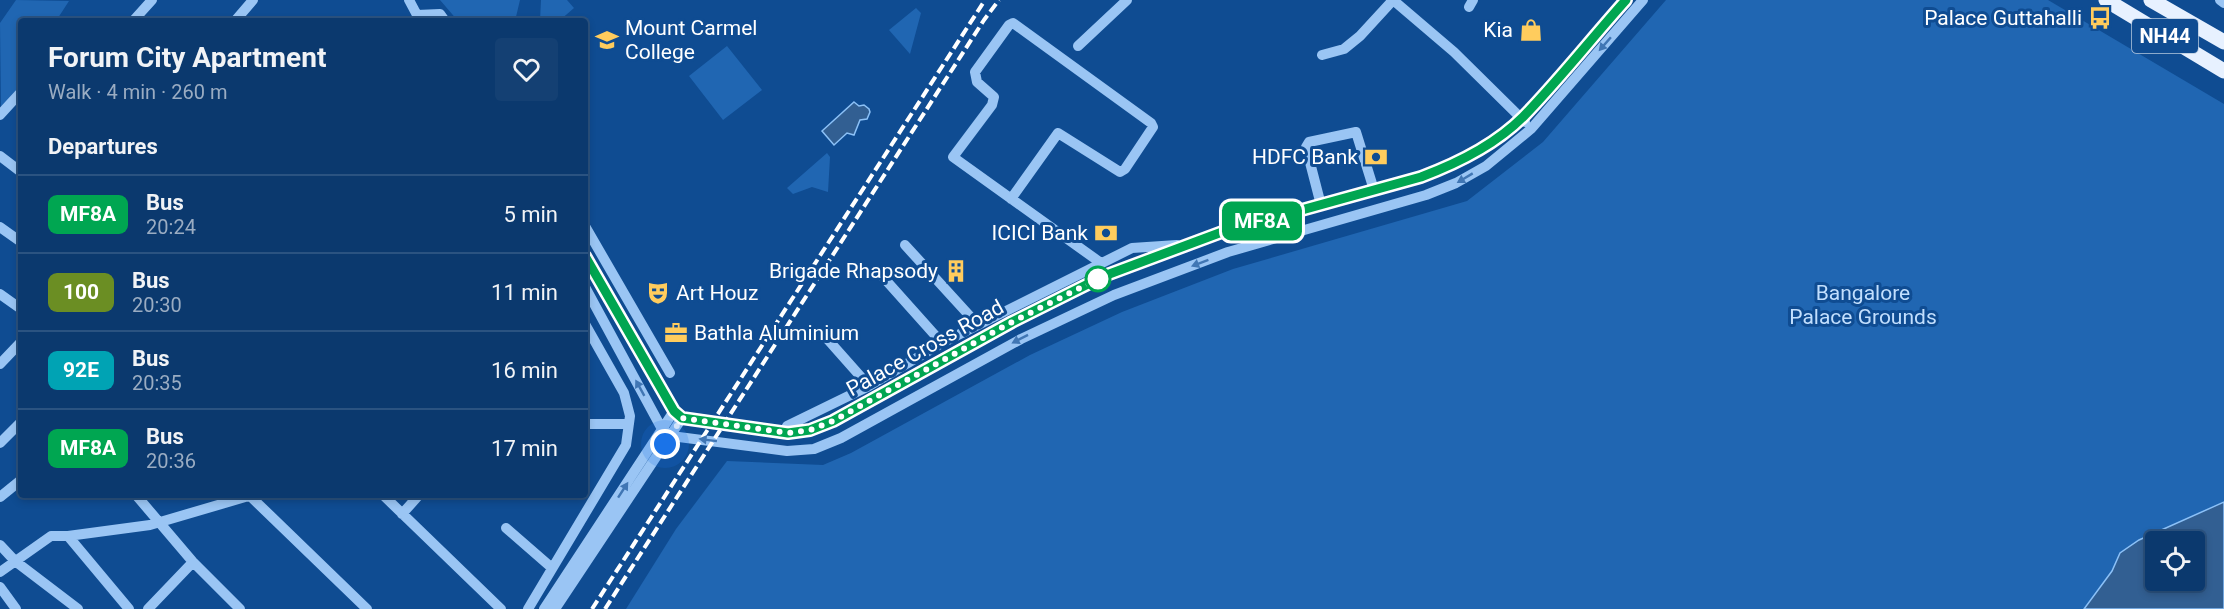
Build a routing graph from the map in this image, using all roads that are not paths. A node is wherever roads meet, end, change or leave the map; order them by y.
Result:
1 (152, 0) edge
2 (253, 0) edge
3 (409, 0) edge
4 (1127, 0) edge
5 (1393, 0) edge
6 (1626, 0) edge
7 (1643, 0) edge
8 (2106, 0) edge
9 (2151, 0) edge
10 (2220, 0) edge
11 (2224, 3) edge
12 (137, 18) edge
13 (237, 18) edge
14 (416, 18) edge
15 (421, 18) edge
16 (443, 18) edge
17 (2224, 42) edge
18 (1078, 46) dead end
19 (1322, 55) dead end
20 (2224, 71) edge
21 (18, 95) edge
22 (0, 115) edge
23 (1521, 118) junction
24 (1531, 129) junction
25 (0, 156) edge
26 (18, 170) edge
27 (1374, 190) junction
28 (1011, 199) junction
29 (1321, 205) junction
30 (0, 227) edge
31 (588, 231) edge
32 (1222, 232) junction
33 (18, 240) edge
34 (905, 245) dead end
35 (1187, 245) junction
36 (1228, 252) junction
37 (588, 261) edge
38 (1101, 263) junction
39 (883, 277) dead end
40 (588, 292) edge
41 (0, 294) edge
42 (18, 307) edge
43 (978, 326) junction
44 (588, 329) edge
45 (822, 333) dead end
46 (942, 343) junction
47 (18, 345) edge
48 (0, 364) edge
49 (670, 373) dead end
50 (869, 386) junction
51 (678, 414) junction
52 (588, 424) edge
53 (629, 424) junction
54 (18, 425) edge
55 (747, 426) junction
56 (787, 426) dead end
57 (667, 432) junction
58 (0, 442) edge
59 (745, 445) junction
60 (18, 482) edge
61 (0, 497) edge
62 (138, 498) edge
63 (241, 498) edge
64 (254, 498) edge
65 (386, 498) edge
66 (416, 498) edge
67 (402, 513) junction
68 (158, 522) junction
69 (506, 528) dead end
70 (68, 536) junction
71 (0, 545) edge
72 (15, 561) junction
73 (193, 562) junction
74 (552, 568) junction
75 (0, 572) edge
76 (2, 595) edge
77 (16, 609) edge
78 (78, 609) edge
79 (129, 609) edge
80 (148, 609) edge
81 (240, 609) edge
82 (367, 609) edge
83 (501, 609) edge
84 (528, 609) edge
85 (544, 609) edge
86 (555, 609) edge

1 - 12 street
2 - 13 street
3 - 14 street
4 - 18 street
5 - 19 street
5 - 23 street
6 - 23 street, Palace Cross Road
7 -> 24 street, Palace Cross Road
8 - 20 main road, NH44
9 - 17 main road, NH44
10 - 11 street
15 - 16 street
21 - 22 street
23 - 24 street
23 - 27 street, Palace Cross Road
24 -> 36 street, Palace Cross Road
25 - 26 street
27 - 29 street, Palace Cross Road
27 - 29 street
28 - 28 street
28 - 38 street
29 - 32 street, Palace Cross Road
30 - 33 street
31 - 49 street
32 - 35 street, Palace Cross Road
32 - 36 street
34 - 43 street
35 - 38 street
35 - 55 street, Palace Cross Road
36 -> 59 street, Palace Cross Road
37 - 51 street
38 - 43 street
39 - 46 street
57 -> 40 street
41 - 42 street
43 - 46 street
44 - 53 street
45 - 50 street
46 - 50 street
47 - 48 street
50 - 56 street
51 - 55 street, Palace Cross Road
51 - 57 street
52 - 53 street
53 - 74 street
54 - 58 street
55 - 59 street
59 -> 57 street, Palace Cross Road
85 -> 57 street
57 - 86 street
60 - 61 street
62 - 68 street
63 - 68 street
64 - 82 street
65 - 67 street
66 - 67 street
67 - 83 street
68 - 70 street
68 - 73 street
69 - 74 street
70 - 72 street
70 - 79 street
71 - 72 street
72 - 75 street
72 - 78 street
73 - 80 street
73 - 81 street
74 - 84 street
76 - 77 street

